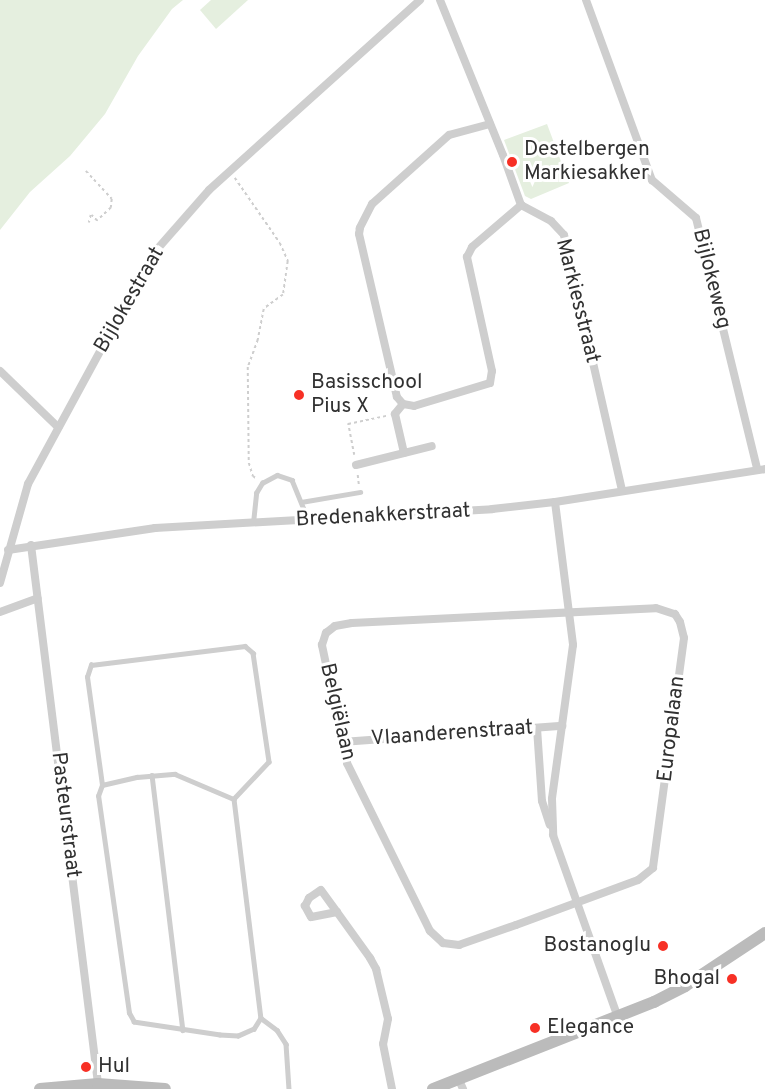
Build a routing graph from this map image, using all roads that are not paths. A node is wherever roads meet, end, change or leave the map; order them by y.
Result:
1 (420, 0) edge
2 (440, 0) edge
3 (586, 0) edge
4 (490, 124) junction
5 (520, 206) junction
6 (0, 372) edge
7 (403, 404) junction
8 (58, 427) junction
9 (432, 446) dead end
10 (404, 453) junction
11 (356, 465) road end
12 (761, 469) edge
13 (622, 491) junction
14 (360, 492) road end
15 (301, 502) junction
16 (555, 502) junction
17 (308, 520) junction
18 (253, 523) junction
19 (32, 545) junction
20 (8, 550) junction
21 (0, 583) edge
22 (38, 598) junction
23 (0, 612) edge
24 (569, 612) junction
25 (562, 726) junction
26 (537, 728) junction
27 (342, 741) junction
28 (152, 775) junction
29 (102, 785) junction
30 (234, 799) junction
31 (553, 835) junction
32 (576, 902) junction
33 (337, 912) dead end
34 (765, 933) edge
35 (261, 1018) junction
36 (618, 1018) junction
37 (183, 1030) junction
38 (98, 1084) junction
39 (461, 1085) edge
40 (157, 1088) edge
41 (40, 1089) edge
42 (289, 1089) edge
43 (392, 1089) edge
44 (433, 1089) edge

1 - 8 street, Bijlokestraat
2 - 4 street
3 - 12 street, Bijlokeweg
4 - 5 street
4 - 7 street
5 - 7 street
5 - 13 street, Markiesstraat
6 - 8 street
7 - 10 street
8 - 20 street, Bijlokestraat
9 - 10 street
10 - 11 street
12 - 13 street, Bredenakkerstraat
13 - 16 street, Bredenakkerstraat
14 - 15 lane
15 - 17 lane
15 - 18 lane
16 - 17 street, Bredenakkerstraat
16 - 24 street
17 - 18 street, Bredenakkerstraat
18 - 19 street, Bredenakkerstraat
19 - 20 street, Bredenakkerstraat
19 - 22 street, Pasteurstraat
20 - 21 street, Bijlokestraat
22 - 23 street
22 - 38 street, Pasteurstraat
24 - 25 street
24 - 27 street, Belgiëlaan
24 - 32 street, Europalaan
25 - 26 street, Vlaanderenstraat
25 - 31 street
26 - 27 street, Vlaanderenstraat
26 - 31 street
27 - 32 street, Belgiëlaan
28 - 29 lane
28 - 30 lane
28 - 37 lane
29 - 30 lane
29 - 37 lane
30 - 35 lane
31 - 32 street
32 - 36 street
33 - 43 street
34 - 36 main road
35 - 37 lane
35 - 42 lane
36 - 39 main road
38 - 40 main road
38 - 41 main road
39 - 44 main road

